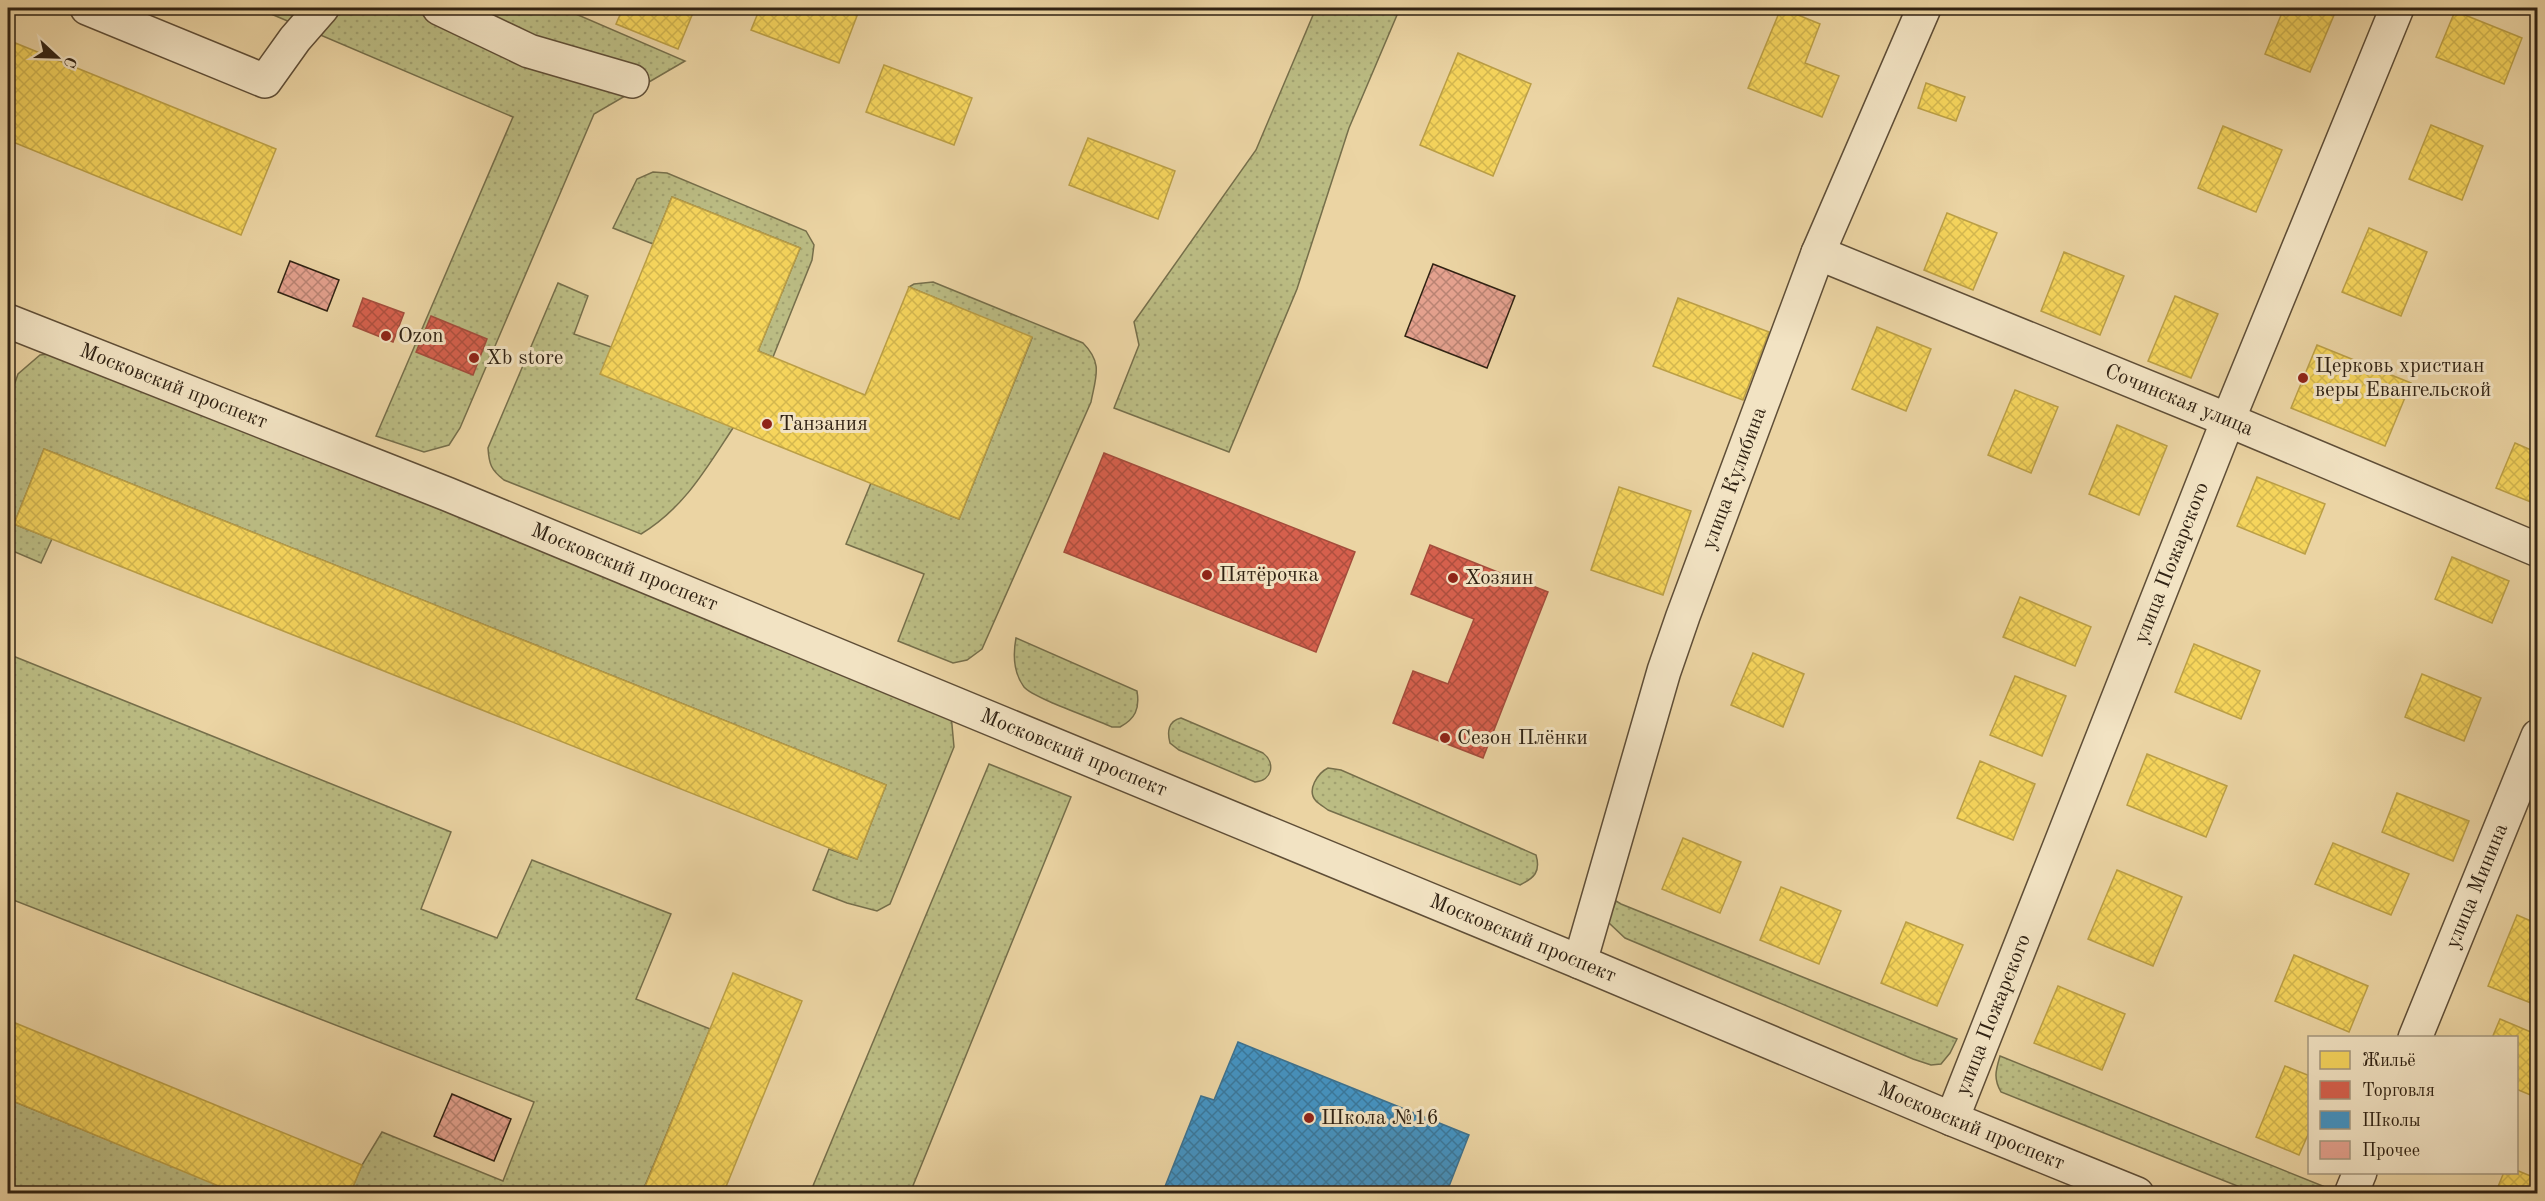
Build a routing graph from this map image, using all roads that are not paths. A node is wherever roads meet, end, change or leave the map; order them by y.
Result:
1 (87, 8) edge
2 (322, 8) edge
3 (439, 8) edge
4 (1924, 8) edge
5 (2397, 8) edge
6 (632, 81) dead end
7 (1818, 253) junction
8 (10, 331) edge
9 (2228, 420) junction
10 (2538, 550) edge
11 (2538, 736) edge
12 (1580, 962) junction
13 (2416, 1036) edge
14 (1952, 1119) junction
15 (2360, 1174) edge
16 (2137, 1194) edge
17 (2351, 1194) edge

1 - 2 street
3 - 6 street
4 - 7 street, улица Кулибина
5 - 9 street, улица Пожарского
7 - 9 street, Сочинская улица
7 - 12 street, улица Кулибина
8 - 12 street, Московский проспект
9 - 10 street, Сочинская улица
9 - 14 street, улица Пожарского
11 - 13 street, улица Минина
12 - 14 street, Московский проспект
14 - 16 street, Московский проспект
15 - 17 street

